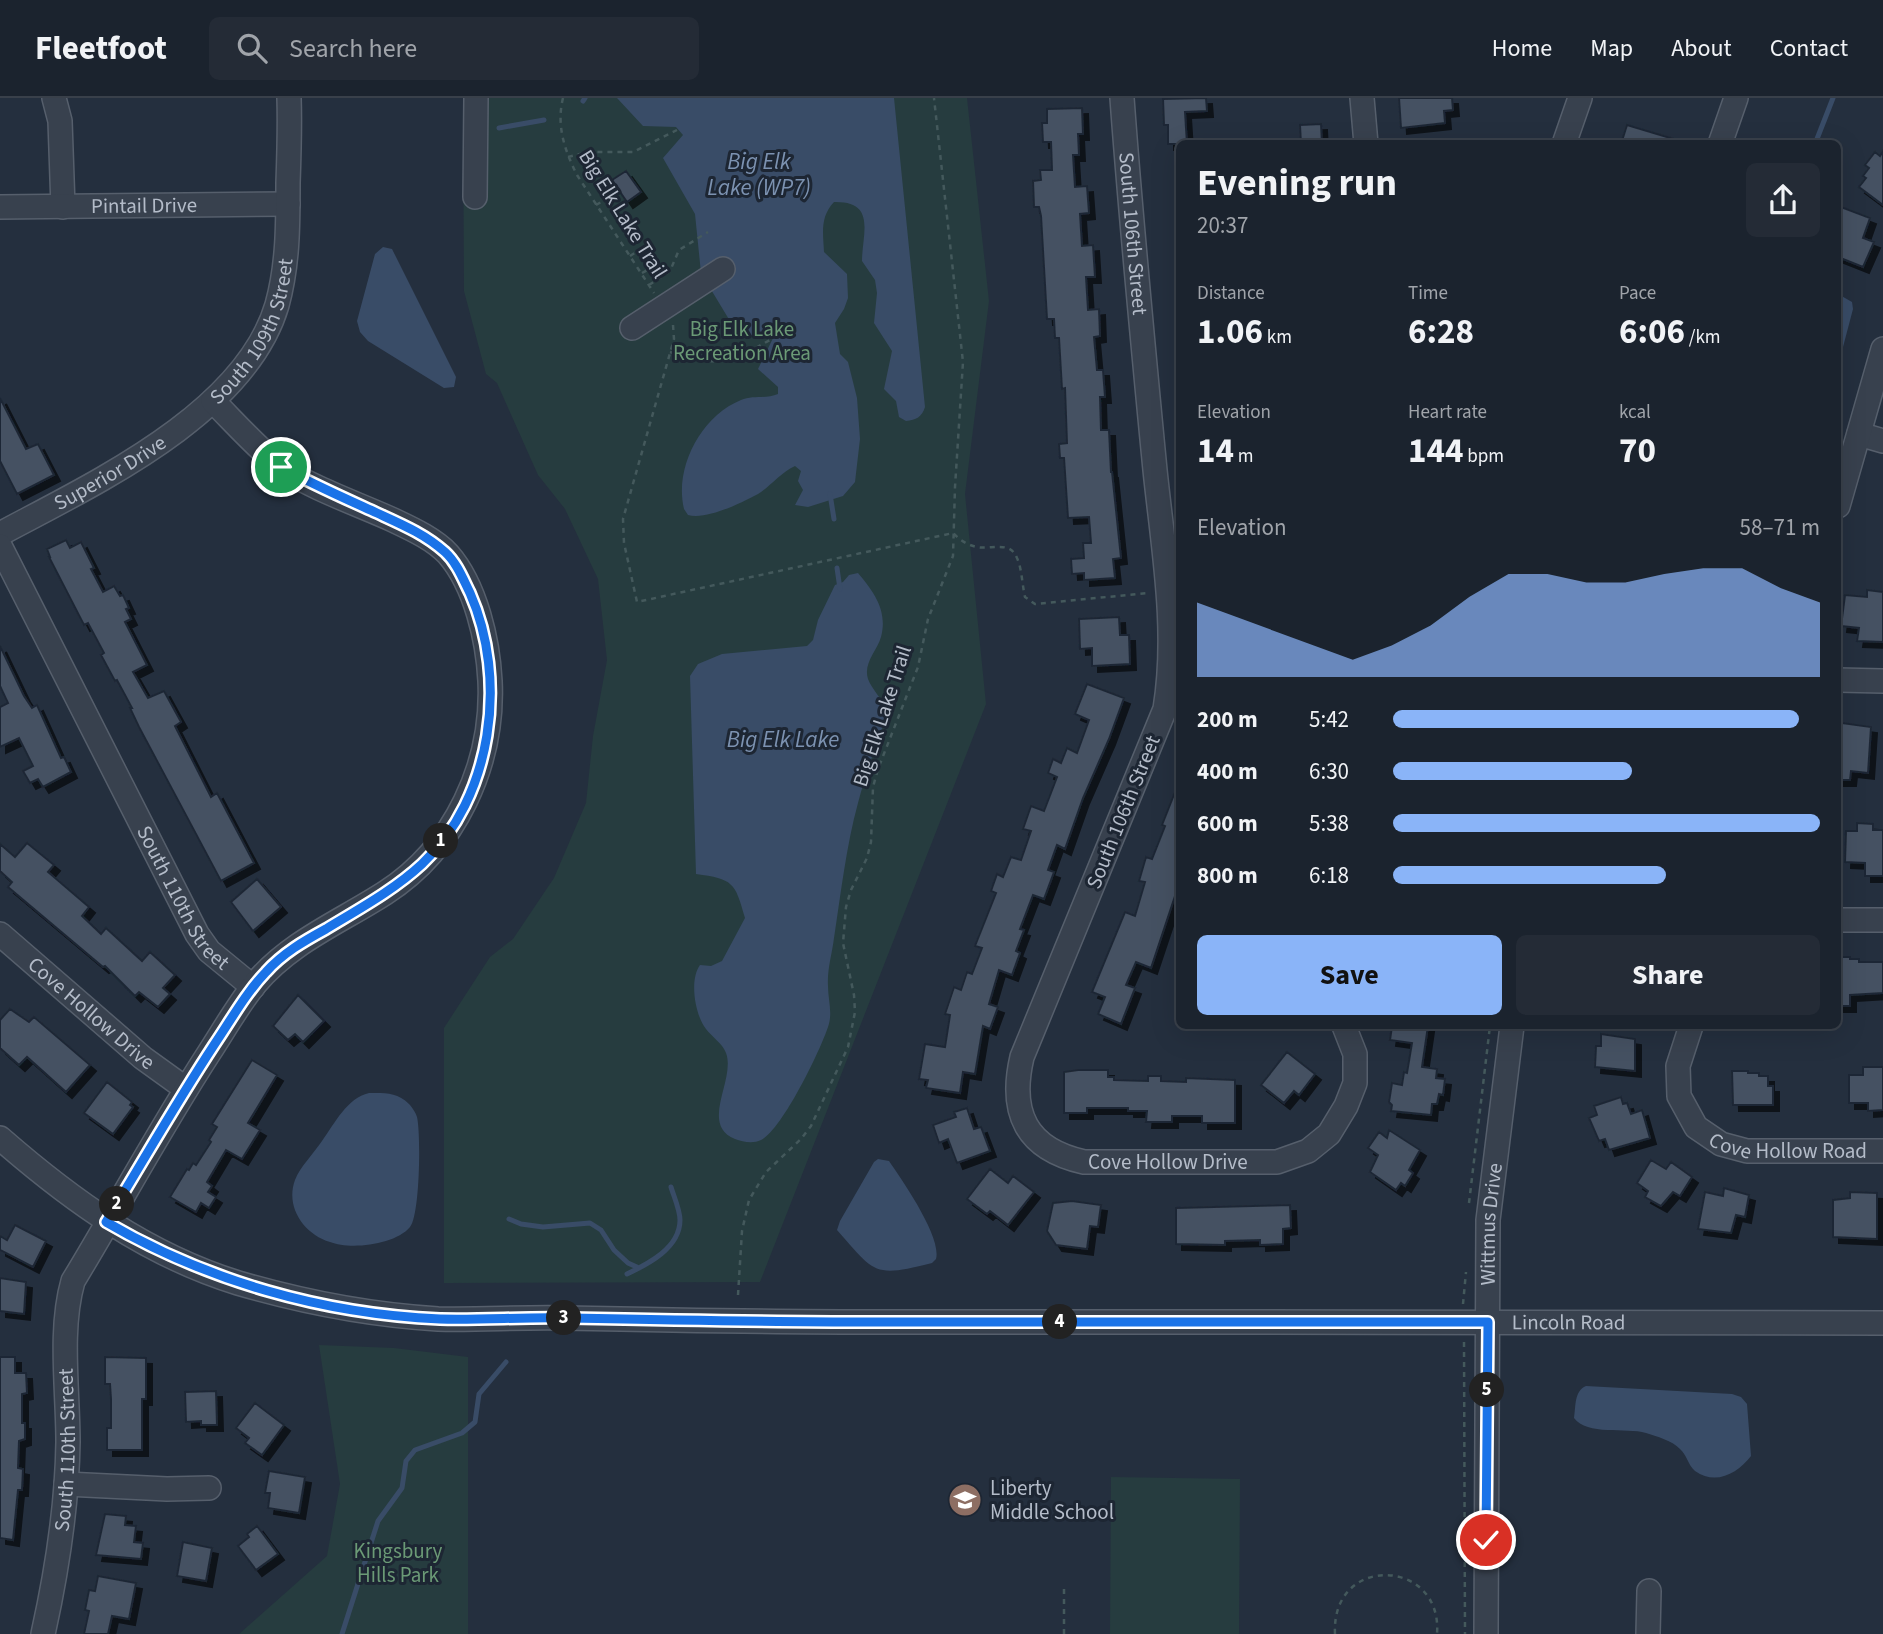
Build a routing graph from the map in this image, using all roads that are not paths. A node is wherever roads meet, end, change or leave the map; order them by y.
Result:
1 (54, 98) edge
2 (289, 98) edge
3 (476, 98) edge
4 (1122, 98) edge
5 (1362, 98) edge
6 (1580, 98) edge
7 (1736, 98) edge
8 (1366, 140) edge
9 (1565, 140) edge
10 (1721, 140) edge
11 (475, 197) dead end
12 (288, 204) junction
13 (0, 207) edge
14 (63, 207) junction
15 (723, 269) dead end
16 (632, 328) dead end
17 (1883, 349) edge
18 (213, 401) junction
19 (1859, 434) junction
20 (1883, 441) edge
21 (1841, 496) edge
22 (0, 534) edge
23 (0, 546) edge
24 (1165, 590) edge
25 (1841, 680) edge
26 (1883, 681) edge
27 (1841, 920) edge
28 (1883, 920) edge
29 (0, 934) edge
30 (253, 987) junction
31 (1345, 1029) edge
32 (1512, 1029) edge
33 (1690, 1029) edge
34 (186, 1089) junction
35 (1032, 1135) joint
36 (0, 1138) edge
37 (1883, 1151) edge
38 (106, 1222) junction
39 (1488, 1322) junction
40 (1883, 1323) edge
41 (66, 1484) junction
42 (209, 1488) dead end
43 (1649, 1591) dead end
44 (43, 1634) edge
45 (1486, 1634) edge
46 (1648, 1634) edge

1 - 14 street
2 - 12 street, South 109th Street
3 - 11 street
4 - 24 street, South 106th Street
5 - 8 street
6 - 9 street
7 - 10 street
12 - 14 street, Pintail Drive
12 - 18 street, South 109th Street
13 - 14 street, Pintail Drive
15 - 16 street
17 - 19 street
18 - 22 street, Superior Drive
18 - 30 street, South 109th Street
19 - 20 street
19 - 21 street
23 - 30 street, South 110th Street
24 - 35 street, South 106th Street
25 - 26 street
27 - 28 street
29 - 34 street, Cove Hollow Drive
30 - 34 street, South 110th Street
31 - 35 street, Cove Hollow Drive
32 - 39 street, Wittmus Drive
33 - 37 street, Cove Hollow Road
34 - 38 street, South 110th Street
36 - 38 street, Lincoln Road
38 - 39 street, Lincoln Road
38 - 41 street, South 110th Street
39 - 40 street, Lincoln Road
39 - 45 street, Wittmus Drive
41 - 42 street
41 - 44 street, South 110th Street
43 - 46 street

